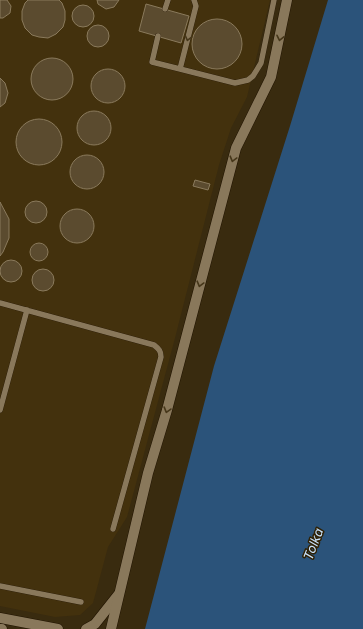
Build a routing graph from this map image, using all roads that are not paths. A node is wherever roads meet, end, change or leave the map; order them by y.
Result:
1 (168, 0) edge
2 (194, 0) edge
3 (274, 0) edge
4 (287, 0) edge
5 (165, 9) dead end
6 (158, 36) dead end
7 (180, 69) junction
8 (0, 303) edge
9 (27, 310) junction
10 (0, 410) edge
11 (113, 529) dead end
12 (0, 586) edge
13 (118, 596) junction
14 (81, 602) dead end
15 (0, 618) edge
16 (58, 629) edge
17 (86, 629) edge
18 (110, 629) edge

1 - 5 lane
2 -> 7 lane
3 - 7 lane
4 -> 13 street
6 - 7 lane
8 - 9 lane
9 - 10 lane
9 - 11 lane
12 - 14 lane
13 - 17 street
13 - 18 street
15 - 16 street

